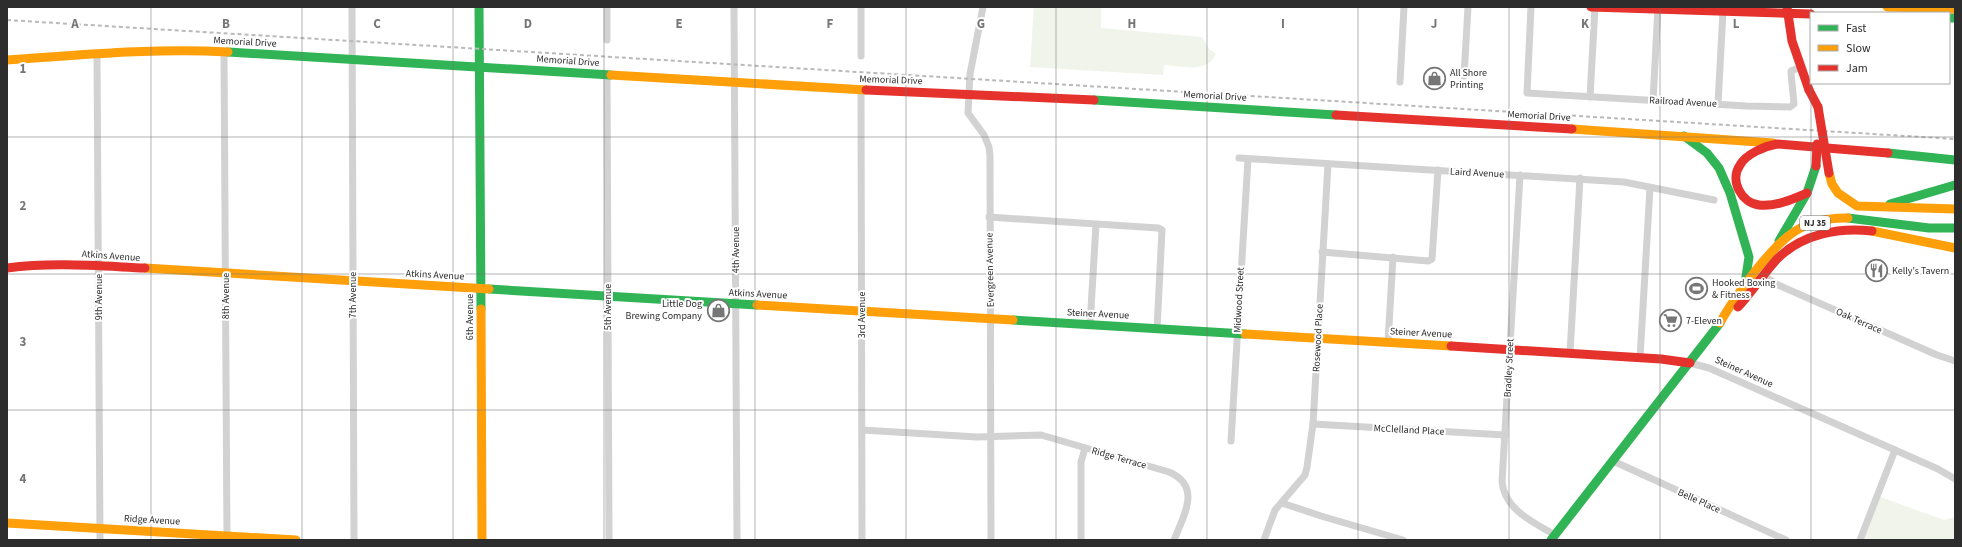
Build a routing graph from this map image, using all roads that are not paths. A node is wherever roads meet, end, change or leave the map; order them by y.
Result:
1 (352, 7) edge
2 (479, 7) edge
3 (607, 7) edge
4 (734, 7) edge
5 (861, 7) edge
6 (983, 7) edge
7 (1404, 7) edge
8 (1468, 7) edge
9 (1531, 7) edge
10 (1591, 7) edge
11 (1595, 7) edge
12 (1658, 7) edge
13 (1887, 7) edge
14 (1916, 9) edge
15 (1955, 9) edge
16 (1787, 10) edge
17 (1723, 11) junction
18 (1810, 14) edge
19 (607, 40) dead end
20 (224, 52) junction
21 (97, 55) junction
22 (352, 55) junction
23 (861, 56) dead end
24 (7, 60) edge
25 (480, 67) junction
26 (1801, 67) junction
27 (607, 75) junction
28 (1464, 76) dead end
29 (735, 82) junction
30 (1400, 82) dead end
31 (861, 90) junction
32 (968, 94) junction
33 (1590, 97) junction
34 (1652, 101) junction
35 (1718, 104) junction
36 (1815, 107) junction
37 (1684, 136) junction
38 (1775, 144) junction
39 (1955, 152) edge
40 (1900, 153) junction
41 (1239, 158) dead end
42 (1248, 159) junction
43 (1955, 160) edge
44 (1328, 164) junction
45 (1438, 170) junction
46 (1520, 175) junction
47 (1580, 178) junction
48 (1955, 185) edge
49 (1650, 188) junction
50 (1807, 193) junction
51 (1714, 200) dead end
52 (1880, 207) junction
53 (1955, 209) edge
54 (989, 218) junction
55 (1096, 225) junction
56 (1955, 228) edge
57 (1779, 242) junction
58 (1955, 248) edge
59 (1322, 252) junction
60 (1393, 257) junction
61 (98, 266) junction
62 (7, 268) edge
63 (226, 274) junction
64 (1764, 276) junction
65 (353, 281) junction
66 (1745, 284) junction
67 (481, 288) junction
68 (608, 296) junction
69 (735, 303) junction
70 (862, 311) junction
71 (990, 319) junction
72 (1720, 323) junction
73 (1090, 325) junction
74 (1157, 329) junction
75 (1237, 333) junction
76 (1318, 338) junction
77 (1388, 342) junction
78 (1510, 350) junction
79 (1570, 353) junction
80 (1640, 358) junction
81 (1955, 361) edge
82 (1690, 363) junction
83 (1313, 424) junction
84 (862, 430) junction
85 (1505, 435) junction
86 (991, 436) junction
87 (1231, 441) dead end
88 (1085, 448) junction
89 (1895, 450) junction
90 (1613, 461) junction
91 (1955, 479) edge
92 (1282, 503) junction
93 (7, 523) edge
94 (100, 528) junction
95 (1553, 537) edge
96 (227, 538) edge
97 (100, 540) edge
98 (296, 540) edge
99 (354, 540) edge
100 (482, 540) edge
101 (609, 540) edge
102 (737, 540) edge
103 (862, 540) edge
104 (991, 540) edge
105 (1081, 540) edge
106 (1174, 540) edge
107 (1264, 540) edge
108 (1403, 540) edge
109 (1786, 540) edge
110 (1860, 540) edge

1 - 22 street, 7th Avenue
2 - 25 main road, 6th Avenue
3 - 19 street
4 - 29 street, 4th Avenue
5 - 23 street
6 - 32 street, Evergreen Avenue
7 - 30 street
8 - 28 street
9 - 33 street, Railroad Avenue
10 - 11 main road
11 - 12 main road
11 - 33 street
12 - 17 main road
12 - 34 street
13 - 14 main road
14 - 15 main road
16 - 17 main road
16 - 18 main road
16 - 26 main road
17 - 35 street
20 - 21 main road, Memorial Drive
20 - 22 main road, Memorial Drive
20 - 63 street, 8th Avenue
21 - 24 main road, Memorial Drive
21 - 61 street, 9th Avenue
22 - 25 main road, Memorial Drive
22 - 65 street, 7th Avenue
25 - 27 main road, Memorial Drive
25 - 67 main road, 6th Avenue
26 - 35 street, Railroad Avenue
26 - 36 main road
27 - 29 main road, Memorial Drive
27 - 68 street, 5th Avenue
29 - 31 main road, Memorial Drive
29 - 69 street, 4th Avenue
31 - 32 main road, Memorial Drive
31 - 70 street, 3rd Avenue
32 - 37 main road, Memorial Drive
32 - 54 street, Evergreen Avenue
33 - 34 street, Railroad Avenue
34 - 35 street, Railroad Avenue
36 - 50 main road, bridge
36 - 52 main road, bridge
37 - 38 main road, Memorial Drive
37 - 66 main road
38 - 40 main road, Memorial Drive
38 - 50 main road
39 - 40 main road
40 - 43 main road
41 - 42 street, Laird Avenue
42 - 44 street, Laird Avenue
42 - 75 street, Midwood Street
44 - 45 street, Laird Avenue
44 - 59 street, Rosewood Place
45 - 46 street, Laird Avenue
45 - 60 street
46 - 47 street, Laird Avenue
46 - 78 street, Bradley Street
47 - 49 street, Laird Avenue
47 - 79 street
48 - 52 main road
49 - 51 street, Laird Avenue
49 - 80 street
50 - 57 main road
52 - 53 main road
54 - 55 street
54 - 71 street, Evergreen Avenue
55 - 73 street
55 - 74 street
56 - 57 main road, NJ 35
57 - 66 main road, NJ 35
58 - 64 main road, NJ 35
59 - 60 street
59 - 76 street, Rosewood Place
60 - 77 street
61 - 62 main road, Atkins Avenue
61 - 63 main road, Atkins Avenue
61 - 94 street, 9th Avenue
63 - 65 main road, Atkins Avenue
63 - 96 street, 8th Avenue
64 - 72 main road, NJ 35
64 - 81 street, Oak Terrace
65 - 67 main road, Atkins Avenue
65 - 99 street, 7th Avenue
66 - 72 main road, NJ 35
67 - 68 main road, Atkins Avenue
67 - 100 main road, 6th Avenue
68 - 69 main road, Atkins Avenue
68 - 101 street, 5th Avenue
69 - 70 main road, Atkins Avenue
69 - 102 street, 4th Avenue
70 - 71 main road, Steiner Avenue
70 - 84 street, 3rd Avenue
71 - 73 main road, Steiner Avenue
71 - 86 street, Evergreen Avenue
72 - 82 main road, NJ 35
73 - 74 main road, Steiner Avenue
74 - 75 main road, Steiner Avenue
75 - 76 main road, Steiner Avenue
75 - 87 street, Midwood Street
76 - 77 main road, Steiner Avenue
76 - 83 street, Rosewood Place
77 - 78 main road, Steiner Avenue
78 - 79 main road, Steiner Avenue
78 - 85 street, Bradley Street
79 - 80 main road, Steiner Avenue
80 - 82 main road, Steiner Avenue
82 - 89 street, Steiner Avenue
82 - 90 main road, NJ 35
83 - 85 street, McClelland Place
83 - 92 street, Rosewood Place
84 - 86 street, Ridge Terrace
84 - 103 street, 3rd Avenue
85 - 95 street, Bradley Street
86 - 88 street, Ridge Terrace
86 - 104 street, Evergreen Avenue
88 - 105 street
88 - 106 street, Ridge Terrace
89 - 91 street, Steiner Avenue
89 - 110 street
90 - 95 main road, NJ 35
90 - 109 street, Belle Place
92 - 107 street, Rosewood Place
92 - 108 street
93 - 94 main road, Ridge Avenue
94 - 96 main road, Ridge Avenue
94 - 97 street, 9th Avenue
96 - 98 main road, Ridge Avenue

